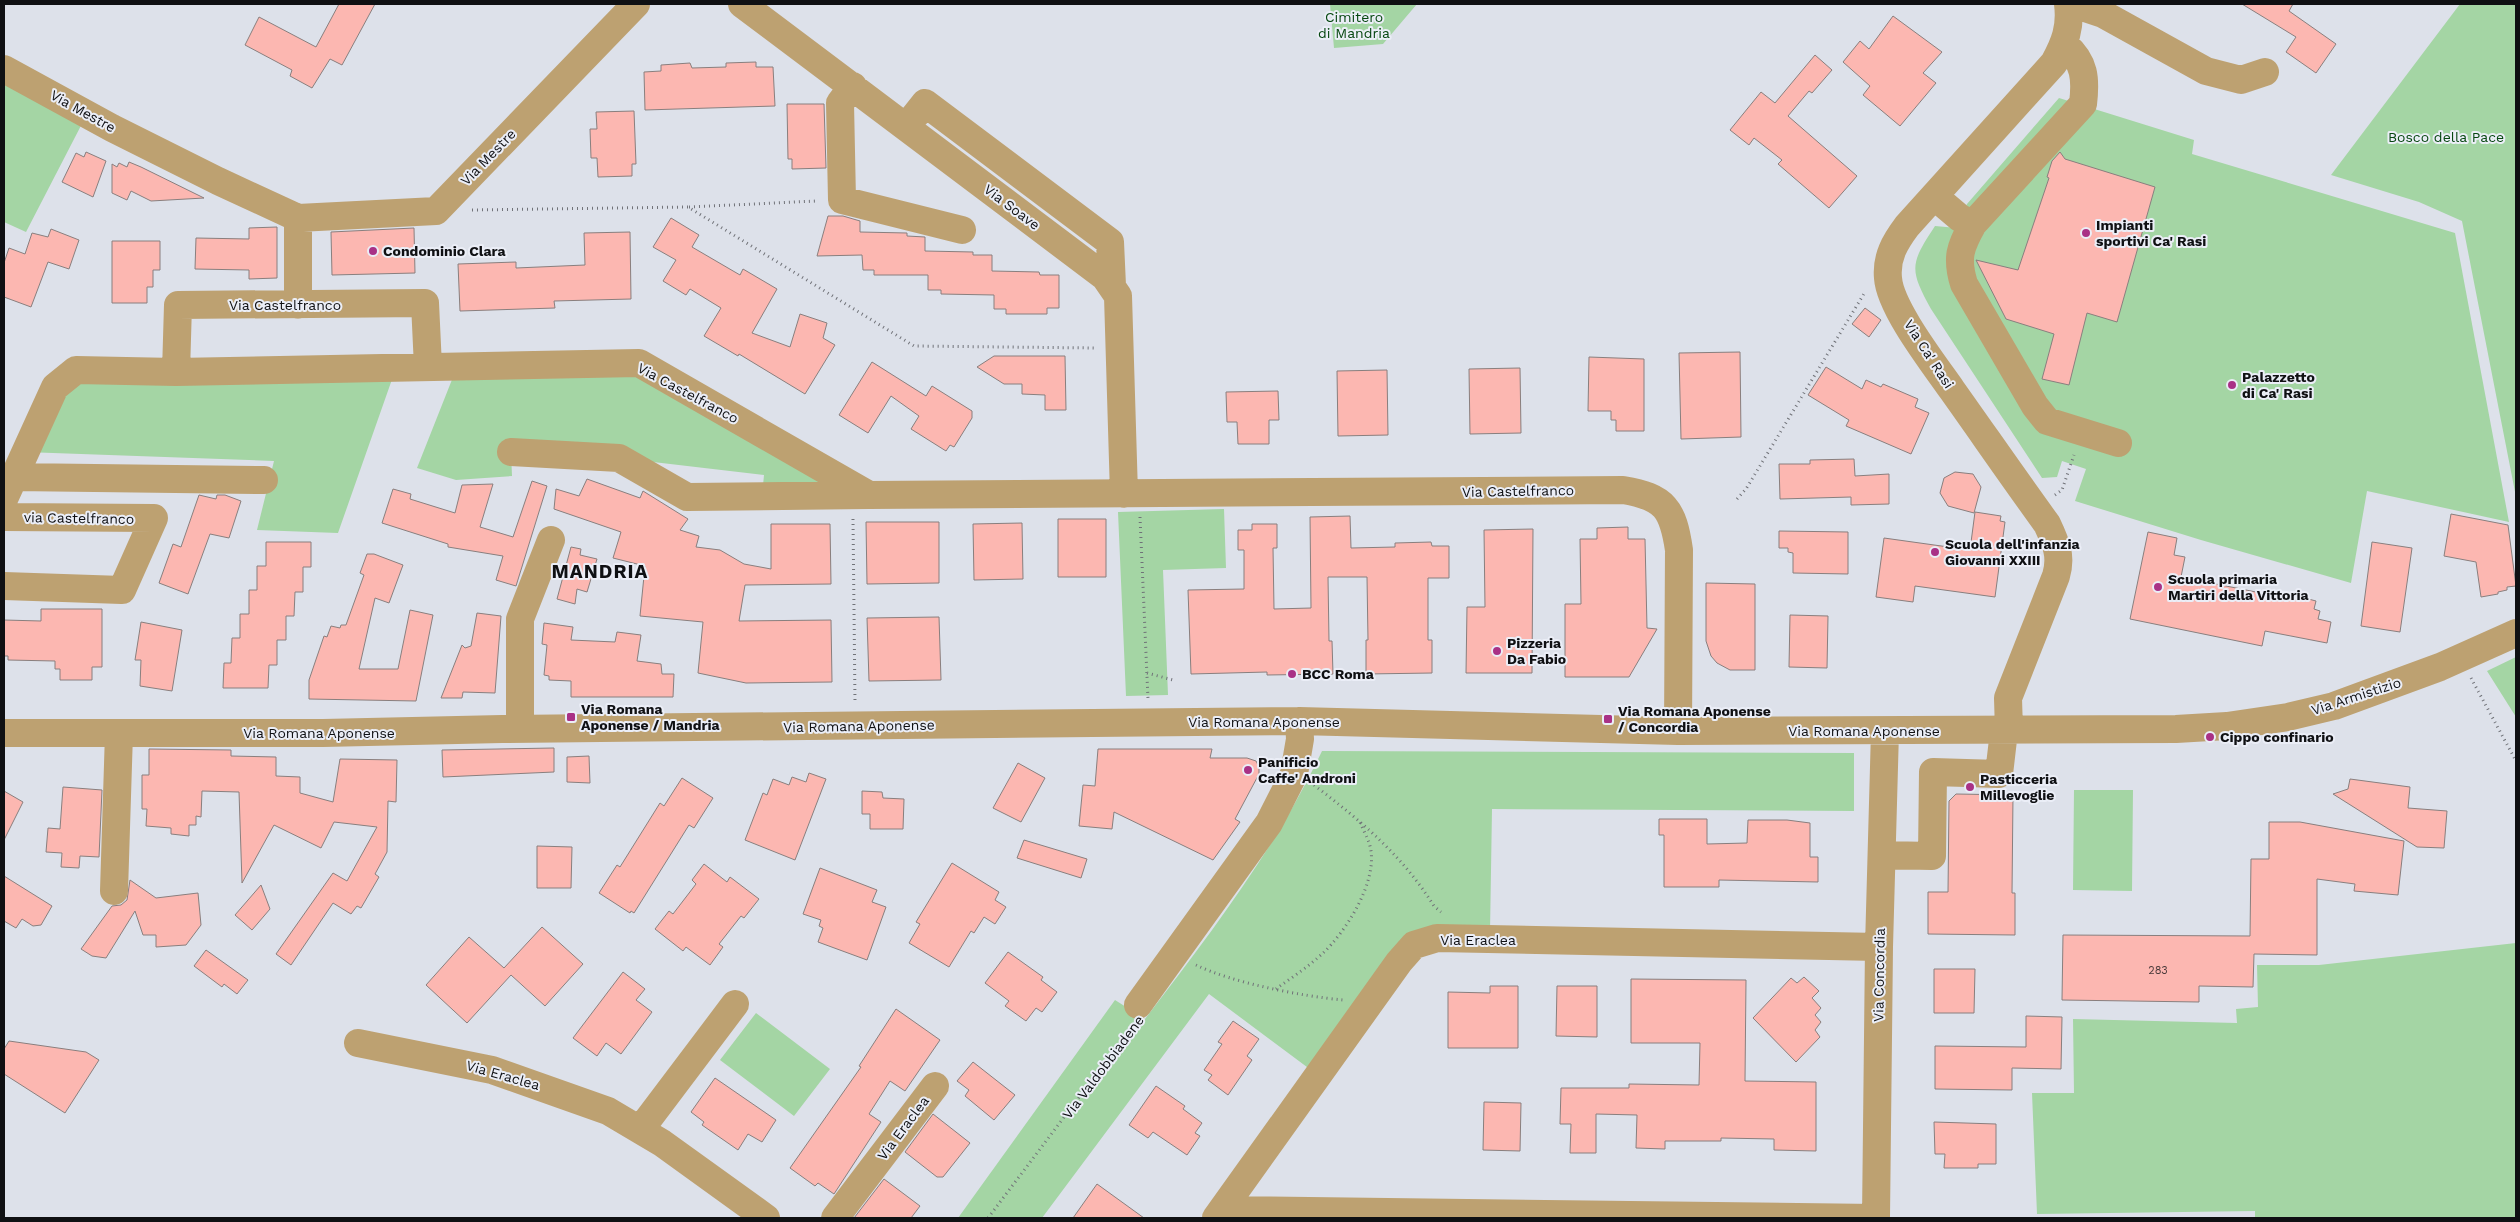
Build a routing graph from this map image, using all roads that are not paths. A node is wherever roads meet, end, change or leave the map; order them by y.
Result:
1 (636, 4) edge
2 (742, 4) edge
3 (2068, 4) edge
4 (2073, 4) edge
5 (2064, 44) junction
6 (4, 69) edge
7 (2264, 72) dead end
8 (853, 86) junction
9 (1934, 196) junction
10 (298, 218) junction
11 (1973, 224) junction
12 (962, 230) dead end
13 (298, 305) junction
14 (428, 367) junction
15 (176, 372) junction
16 (2118, 443) dead end
17 (511, 452) dead end
18 (170, 479) junction
19 (264, 480) dead end
20 (9, 488) edge
21 (1132, 494) junction
22 (861, 495) junction
23 (4, 517) edge
24 (154, 518) junction
25 (551, 540) dead end
26 (4, 586) edge
27 (2516, 633) edge
28 (1299, 721) junction
29 (520, 729) junction
30 (1678, 731) junction
31 (1885, 731) junction
32 (2006, 731) junction
33 (4, 733) edge
34 (119, 733) junction
35 (1882, 855) junction
36 (114, 891) dead end
37 (1879, 947) junction
38 (735, 1004) dead end
39 (1138, 1012) road end
40 (358, 1042) dead end
41 (935, 1086) dead end
42 (640, 1130) junction
43 (1220, 1214) edge
44 (766, 1218) edge
45 (835, 1218) edge
46 (1876, 1218) edge

1 - 10 street, Via Mestre
2 - 8 street, Via Soave
3 - 5 street, Via Ca' Rasi
4 - 7 street
5 - 9 street, Via Ca' Rasi
5 - 11 street
6 - 10 street, Via Mestre
8 - 12 street
8 - 21 street, Via Soave
9 - 11 street
9 - 32 street, Via Ca' Rasi
10 - 13 street
11 - 16 street
13 - 14 street, Via Castelfranco
13 - 15 street, Via Castelfranco
14 - 15 street, Via Castelfranco
14 - 22 street, Via Castelfranco
15 - 20 street, Via Castelfranco
17 - 22 street, Via Castelfranco
18 - 19 street, Via Castelfranco
18 - 20 street, Via Castelfranco
18 - 24 street, via Castelfranco
21 - 22 street, Via Castelfranco
21 - 30 street, Via Castelfranco
23 - 24 street, via Castelfranco
24 - 26 street, via Castelfranco
25 - 29 street
27 - 32 street, Via Armistizio
28 - 29 street, Via Romana Aponense
28 - 30 street, Via Romana Aponense
28 - 39 street, Via Valdobbiadene
29 - 34 street, Via Romana Aponense
30 - 31 street, Via Romana Aponense
31 - 32 street, Via Romana Aponense
31 - 35 street, Via Concordia
32 - 35 street, Via Ca' Rasi
33 - 34 street, Via Romana Aponense
34 - 36 street
35 - 37 street, Via Concordia
37 - 43 street, Via Eraclea
37 - 46 street, Via Concordia
38 - 42 street
40 - 42 street, Via Eraclea
41 - 45 street, Via Eraclea
42 - 44 street, Via Eraclea
43 - 46 street

